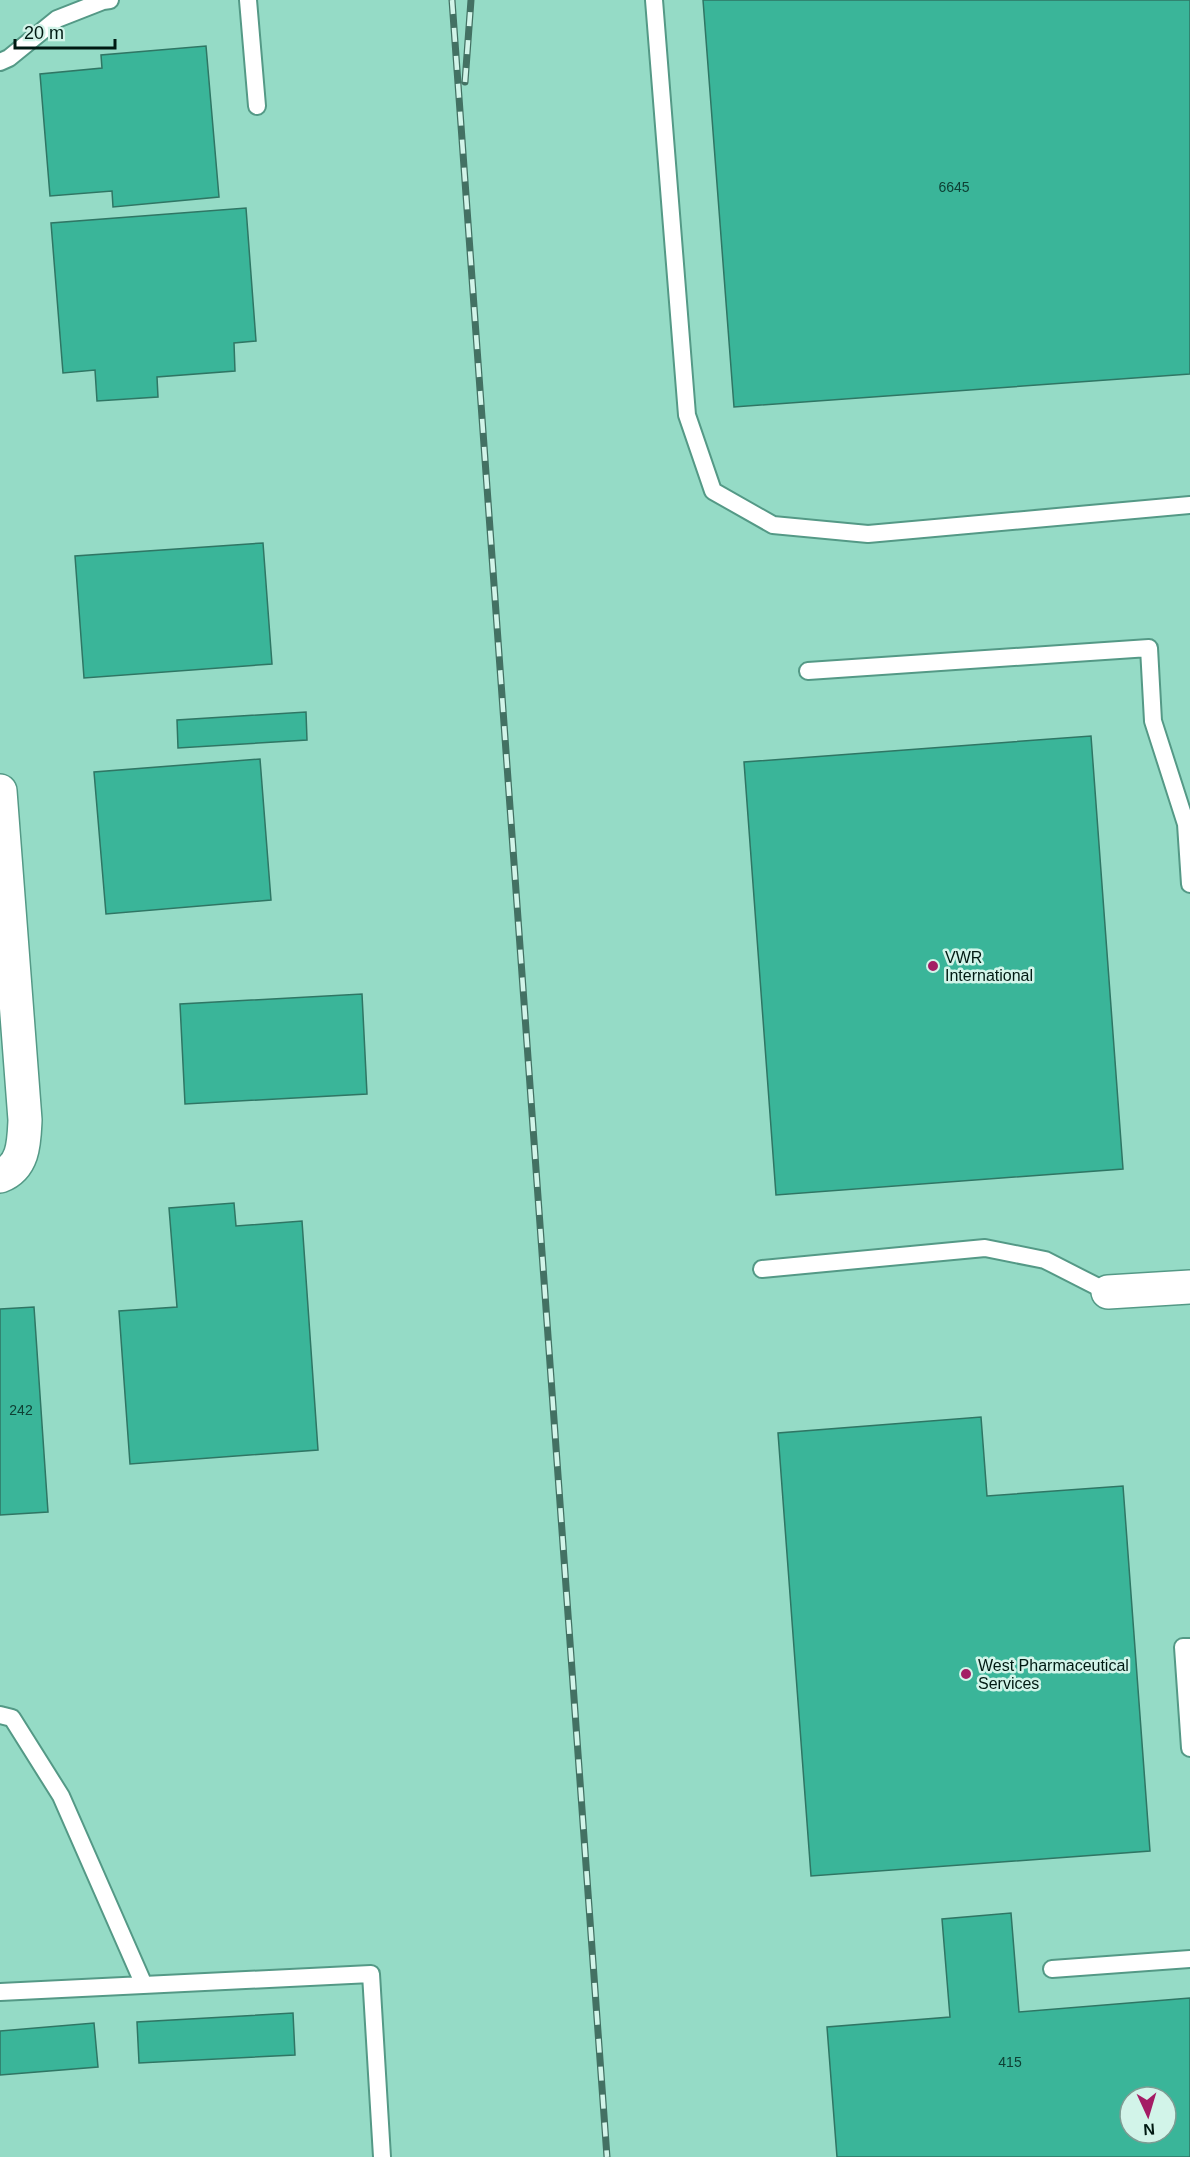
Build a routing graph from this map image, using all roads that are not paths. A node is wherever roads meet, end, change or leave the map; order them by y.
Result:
1 (110, 0) edge
2 (248, 0) edge
3 (654, 0) edge
4 (0, 62) edge
5 (257, 106) dead end
6 (1190, 505) edge
7 (808, 671) dead end
8 (0, 791) edge
9 (1190, 884) edge
10 (4, 1175) edge
11 (762, 1269) dead end
12 (1190, 1287) edge
13 (1108, 1292) joint
14 (1190, 1647) edge
15 (0, 1715) edge
16 (1190, 1748) edge
17 (1190, 1959) edge
18 (1052, 1969) dead end
19 (144, 1985) junction
20 (0, 1992) edge
21 (382, 2157) edge

1 - 4 lane
2 - 5 lane
3 - 6 lane
7 - 9 lane
8 - 10 street
11 - 13 lane
12 - 13 street
14 - 16 lane
15 - 19 lane
17 - 18 lane
19 - 20 lane
19 - 21 lane

